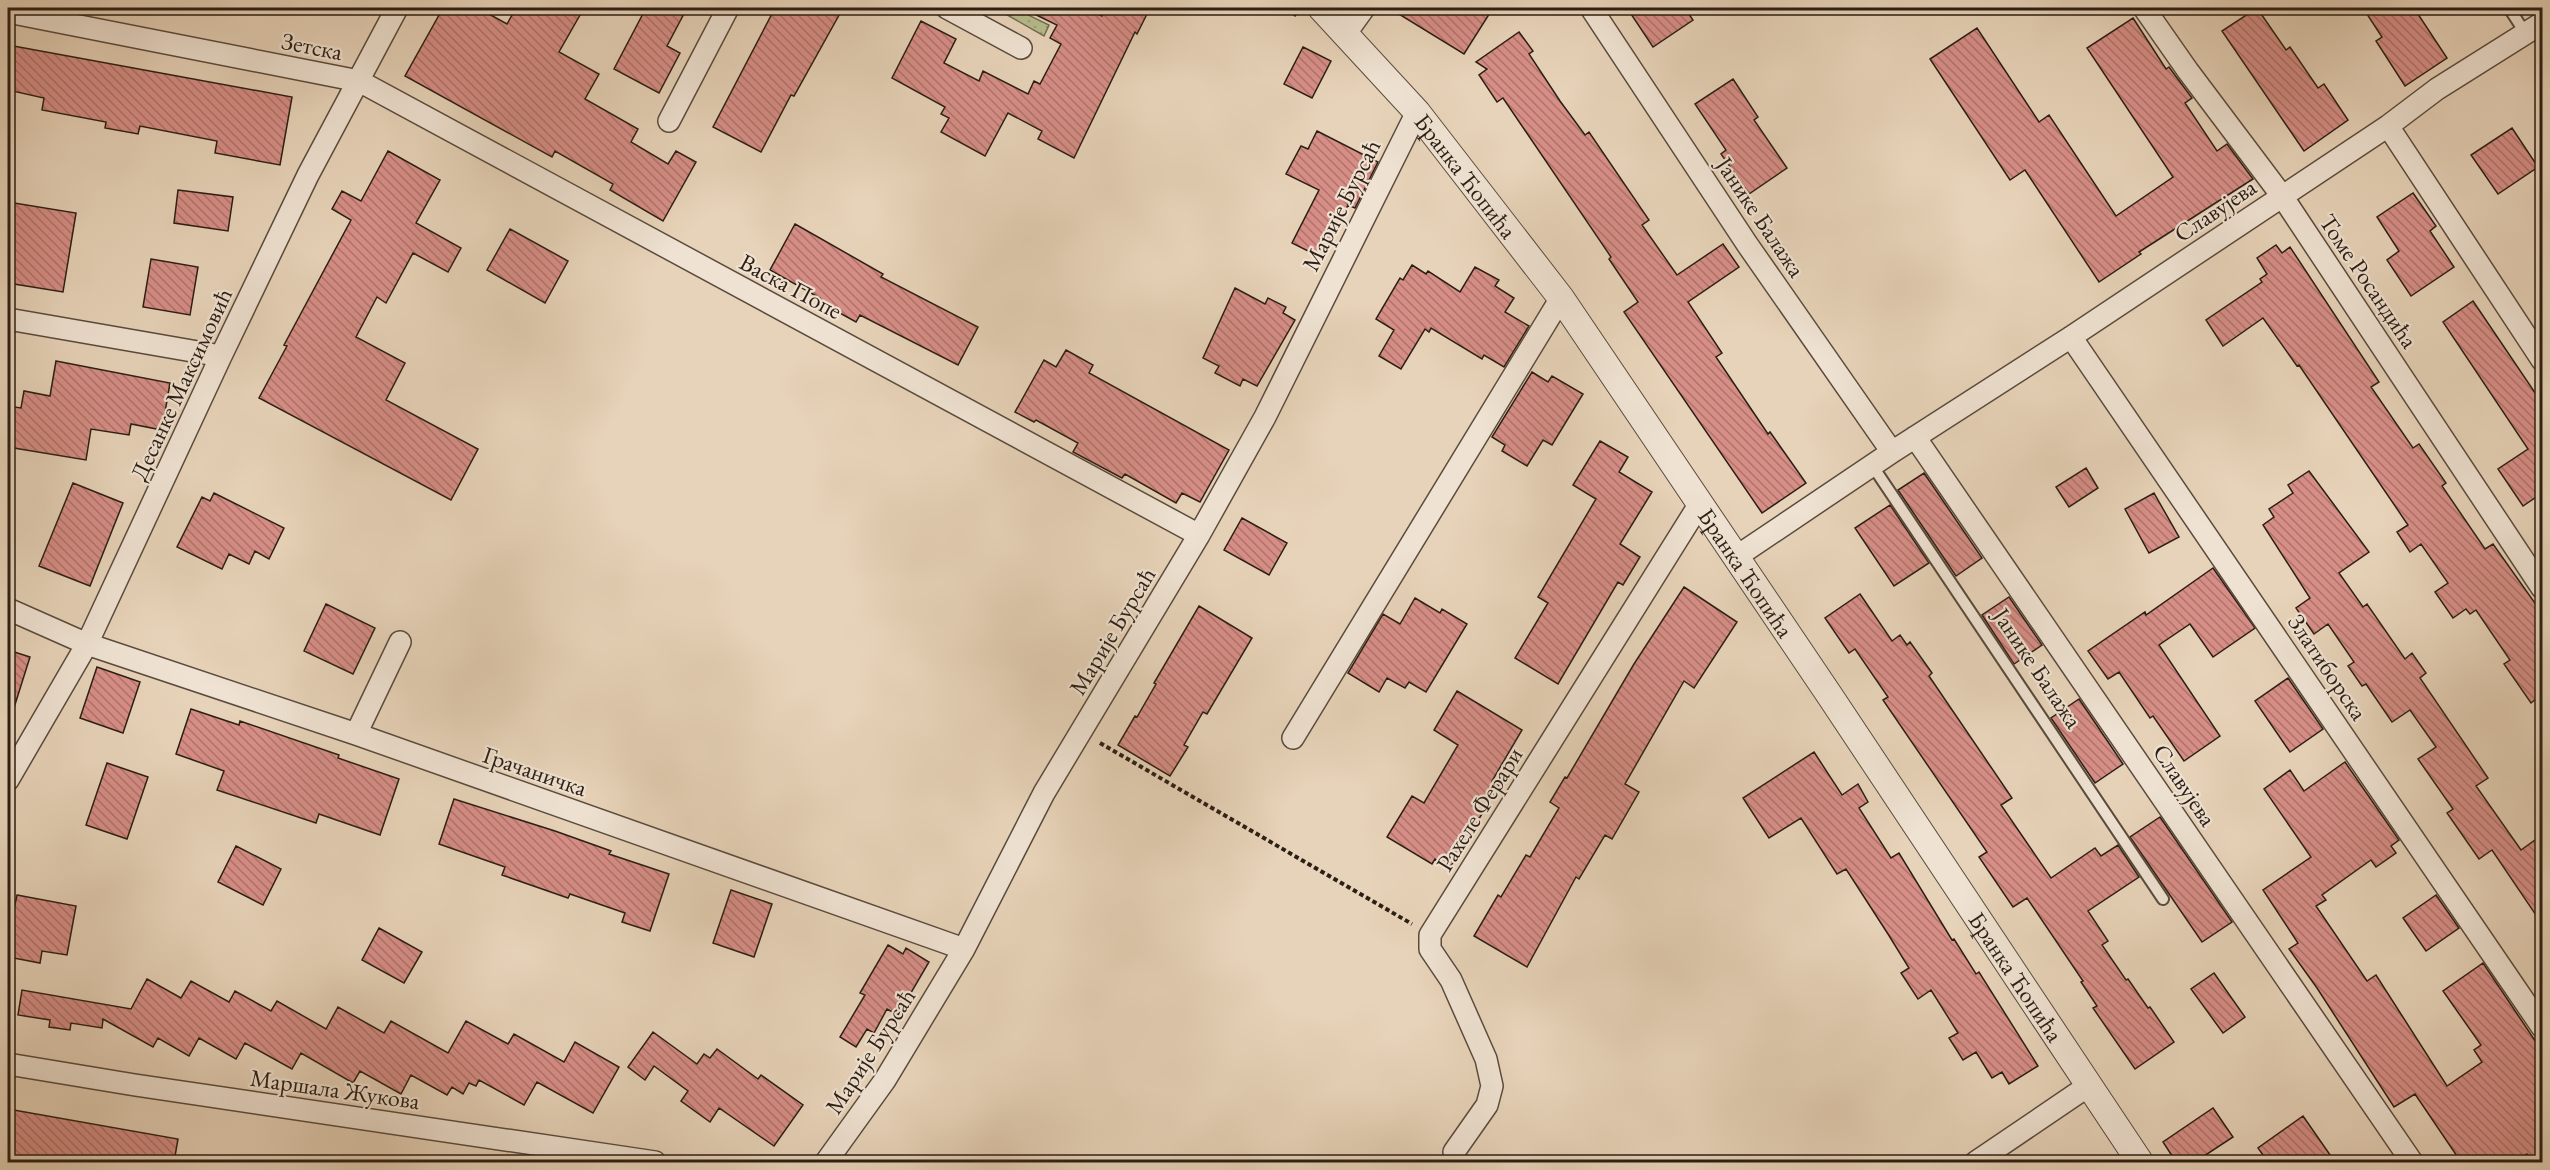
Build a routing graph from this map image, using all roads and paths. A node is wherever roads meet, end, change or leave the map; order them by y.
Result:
1 (397, 8) edge
2 (728, 8) edge
3 (947, 8) edge
4 (1321, 8) edge
5 (1364, 8) edge
6 (1591, 8) edge
7 (2144, 8) edge
8 (2509, 8) edge
9 (8, 12) edge
10 (2534, 28) edge
11 (1347, 33) junction
12 (1021, 48) dead end
13 (359, 81) junction
14 (1417, 112) junction
15 (669, 121) dead end
16 (2388, 126) junction
17 (2282, 196) junction
18 (1560, 298) junction
19 (8, 319) edge
20 (2071, 337) junction
21 (221, 356) junction
22 (2542, 360) edge
23 (1915, 437) junction
24 (1892, 452) junction
25 (1872, 465) junction
26 (1699, 505) junction
27 (1199, 535) junction
28 (1736, 557) junction
29 (2542, 588) edge
30 (8, 609) edge
31 (400, 642) dead end
32 (87, 644) junction
33 (1081, 732) junction
34 (356, 734) junction
35 (1293, 738) dead end
36 (8, 780) edge
37 (2163, 899) dead end
38 (1430, 935) junction
39 (964, 949) junction
40 (2542, 1027) edge
41 (8, 1064) edge
42 (2088, 1086) junction
43 (1454, 1152) dead end
44 (655, 1162) edge
45 (826, 1162) edge
46 (1976, 1162) edge
47 (2139, 1162) edge
48 (2412, 1162) edge

1 - 13 street, Десанке Максимовић
2 - 15 street
3 - 12 street
4 - 11 street, Бранка Ћопића
5 - 11 street
6 - 24 street, Јанике Балажа
7 - 17 street, Томе Росандића
8 - 10 lane
9 - 13 street, Зетска
10 - 16 street, Славујева
11 - 14 street, Бранка Ћопића
13 - 21 street, Десанке Максимовић
13 - 27 street, Васка Попе
14 - 18 street, Бранка Ћопића
14 - 27 street, Марије Бурсаћ
16 - 17 street, Славујева
16 - 22 street
17 - 20 street, Славујева
17 - 29 street, Томе Росандића
18 - 26 street, Бранка Ћопића
18 - 35 street
19 - 21 street
20 - 23 street, Славујева
20 - 40 street, Златиборска
21 - 32 street, Десанке Максимовић
23 - 24 street, Славујева
23 - 48 street, Славујева
24 - 25 street, Славујева
25 - 28 street, Славујева
25 - 37 lane, Јанике Балажа
26 - 28 street, Бранка Ћопића
26 - 38 street, Рахеле Ферари
27 - 33 street, Марије Бурсаћ
28 - 42 street, Бранка Ћопића
30 - 32 street, Грачаничка
31 - 34 street
32 - 34 street, Грачаничка
32 - 36 street, Десанке Максимовић
33 - 38 path
33 - 39 street, Марије Бурсаћ
34 - 39 street, Грачаничка
38 - 43 street
39 - 45 street, Марије Бурсаћ
41 - 44 street, Маршала Жукова
42 - 46 street
42 - 47 street, Бранка Ћопића

